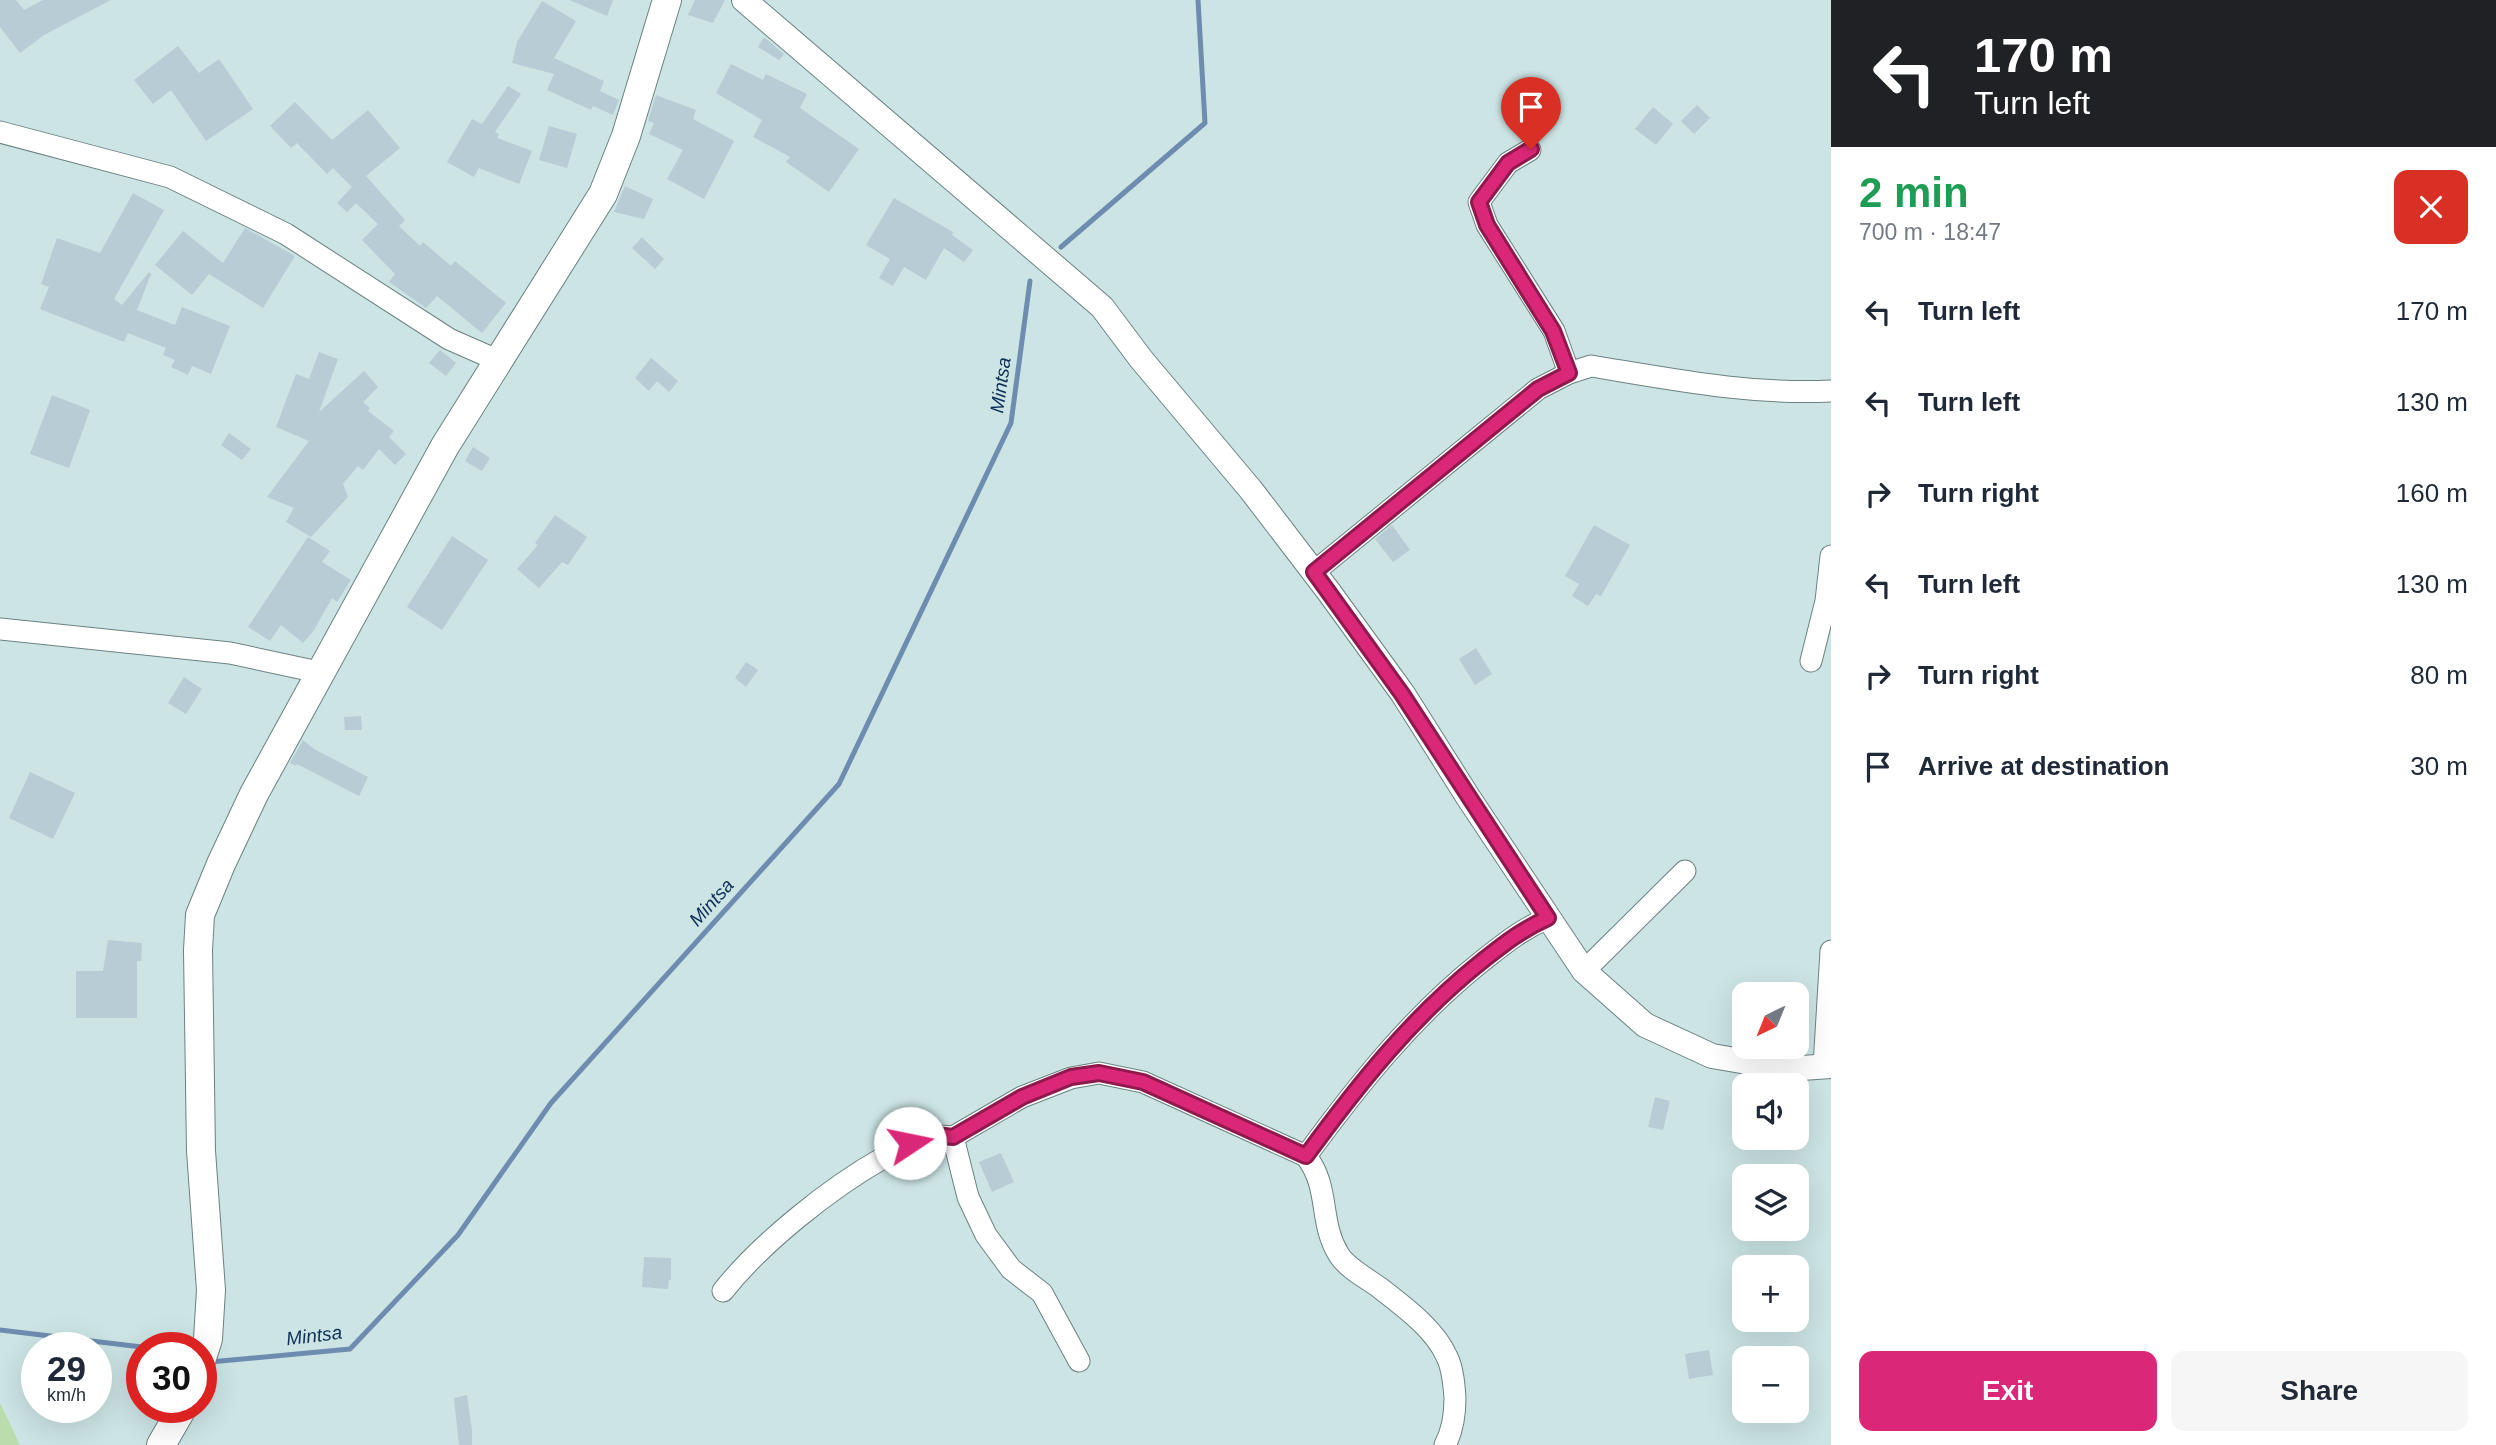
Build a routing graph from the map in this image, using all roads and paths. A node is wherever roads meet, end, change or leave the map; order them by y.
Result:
1 (667, 0) edge
2 (744, 0) edge
3 (0, 132) edge
4 (1531, 149) dead end
5 (499, 361) junction
6 (1569, 373) junction
7 (1831, 391) edge
8 (1831, 556) edge
9 (1314, 572) junction
10 (1829, 602) edge
11 (0, 629) edge
12 (1811, 661) dead end
13 (323, 673) junction
14 (1685, 871) dead end
15 (1548, 918) junction
16 (1831, 951) edge
17 (1584, 971) junction
18 (1827, 1066) edge
19 (953, 1137) junction
20 (1306, 1156) junction
21 (723, 1291) dead end
22 (208, 1332) edge
23 (1079, 1361) dead end
24 (174, 1423) edge
25 (161, 1445) edge
26 (1445, 1445) edge

1 - 5 main road
2 - 9 street
3 - 5 street
4 - 6 street
5 - 13 main road
6 - 7 street
6 - 9 street
8 - 10 street
9 - 15 street
10 - 12 street
11 - 13 street
13 - 22 main road
14 - 17 street
15 - 17 street
15 - 20 street
16 - 18 street
17 - 18 street
19 - 20 street
19 - 21 street
19 - 23 street
20 - 26 street
24 - 25 main road

